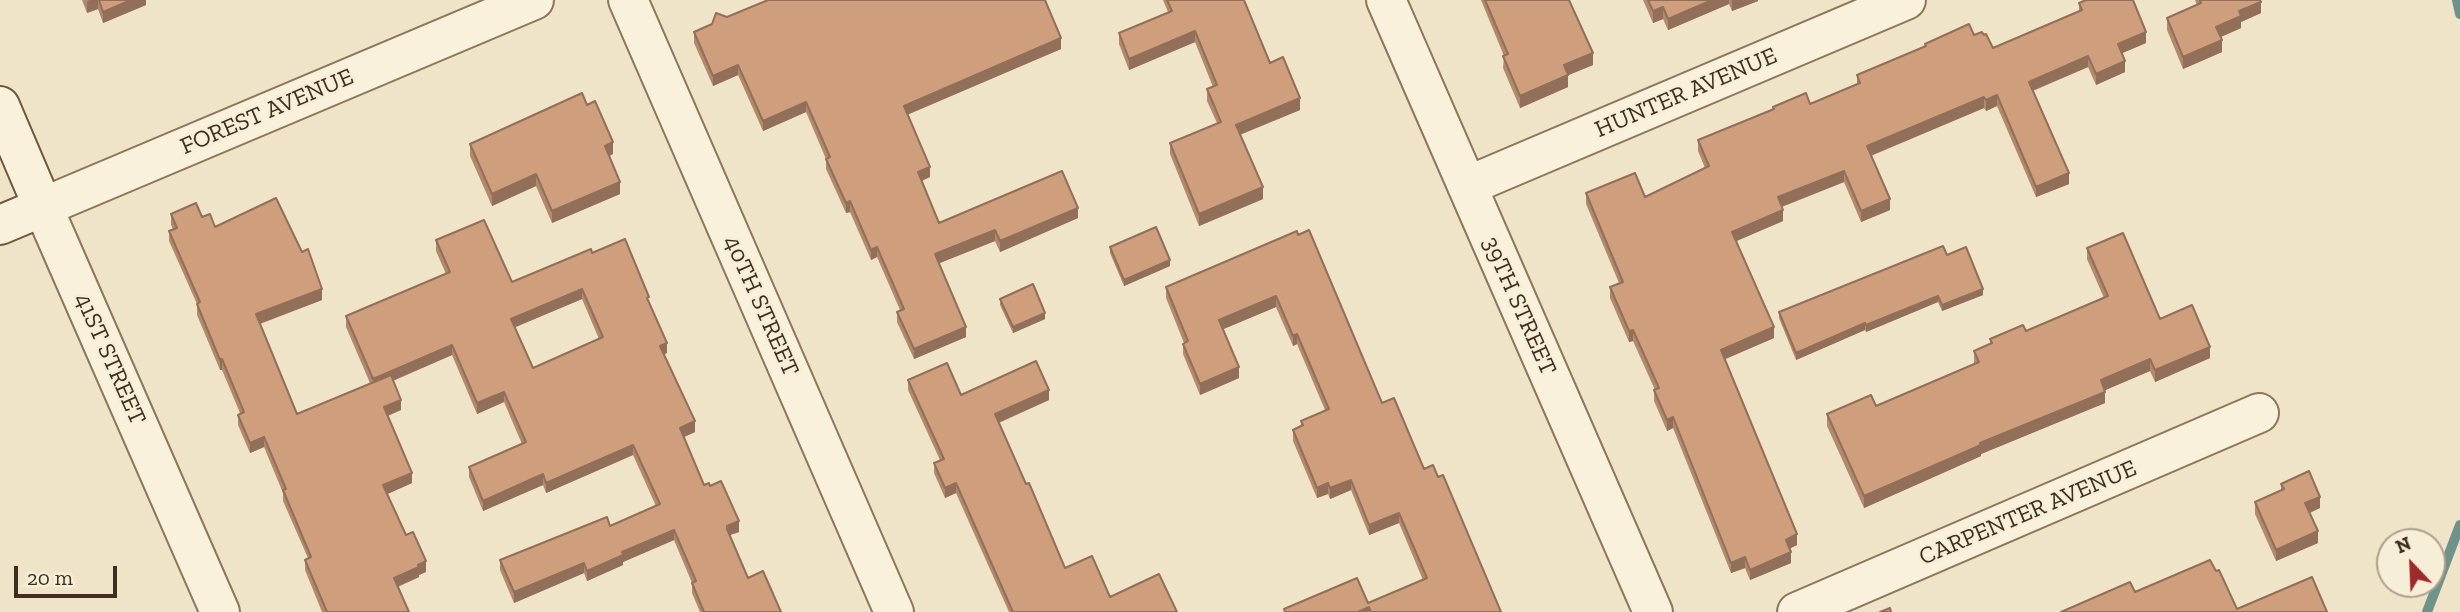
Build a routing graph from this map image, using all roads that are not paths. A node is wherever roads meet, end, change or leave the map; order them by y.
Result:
1 (534, 0) edge
2 (628, 0) edge
3 (1386, 0) edge
4 (1906, 0) edge
5 (0, 106) edge
6 (1467, 186) junction
7 (43, 207) junction
8 (0, 225) edge
9 (2259, 413) dead end
10 (220, 612) edge
11 (894, 612) edge
12 (1653, 612) edge
13 (1797, 612) edge

1 - 7 street, FOREST AVENUE
2 - 11 street, 40TH STREET
3 - 6 street, 39TH STREET
4 - 6 street, HUNTER AVENUE
5 - 7 street, 41ST STREET
6 - 12 street, 39TH STREET
7 - 8 street, FOREST AVENUE
7 - 10 street, 41ST STREET
9 - 13 street, CARPENTER AVENUE

